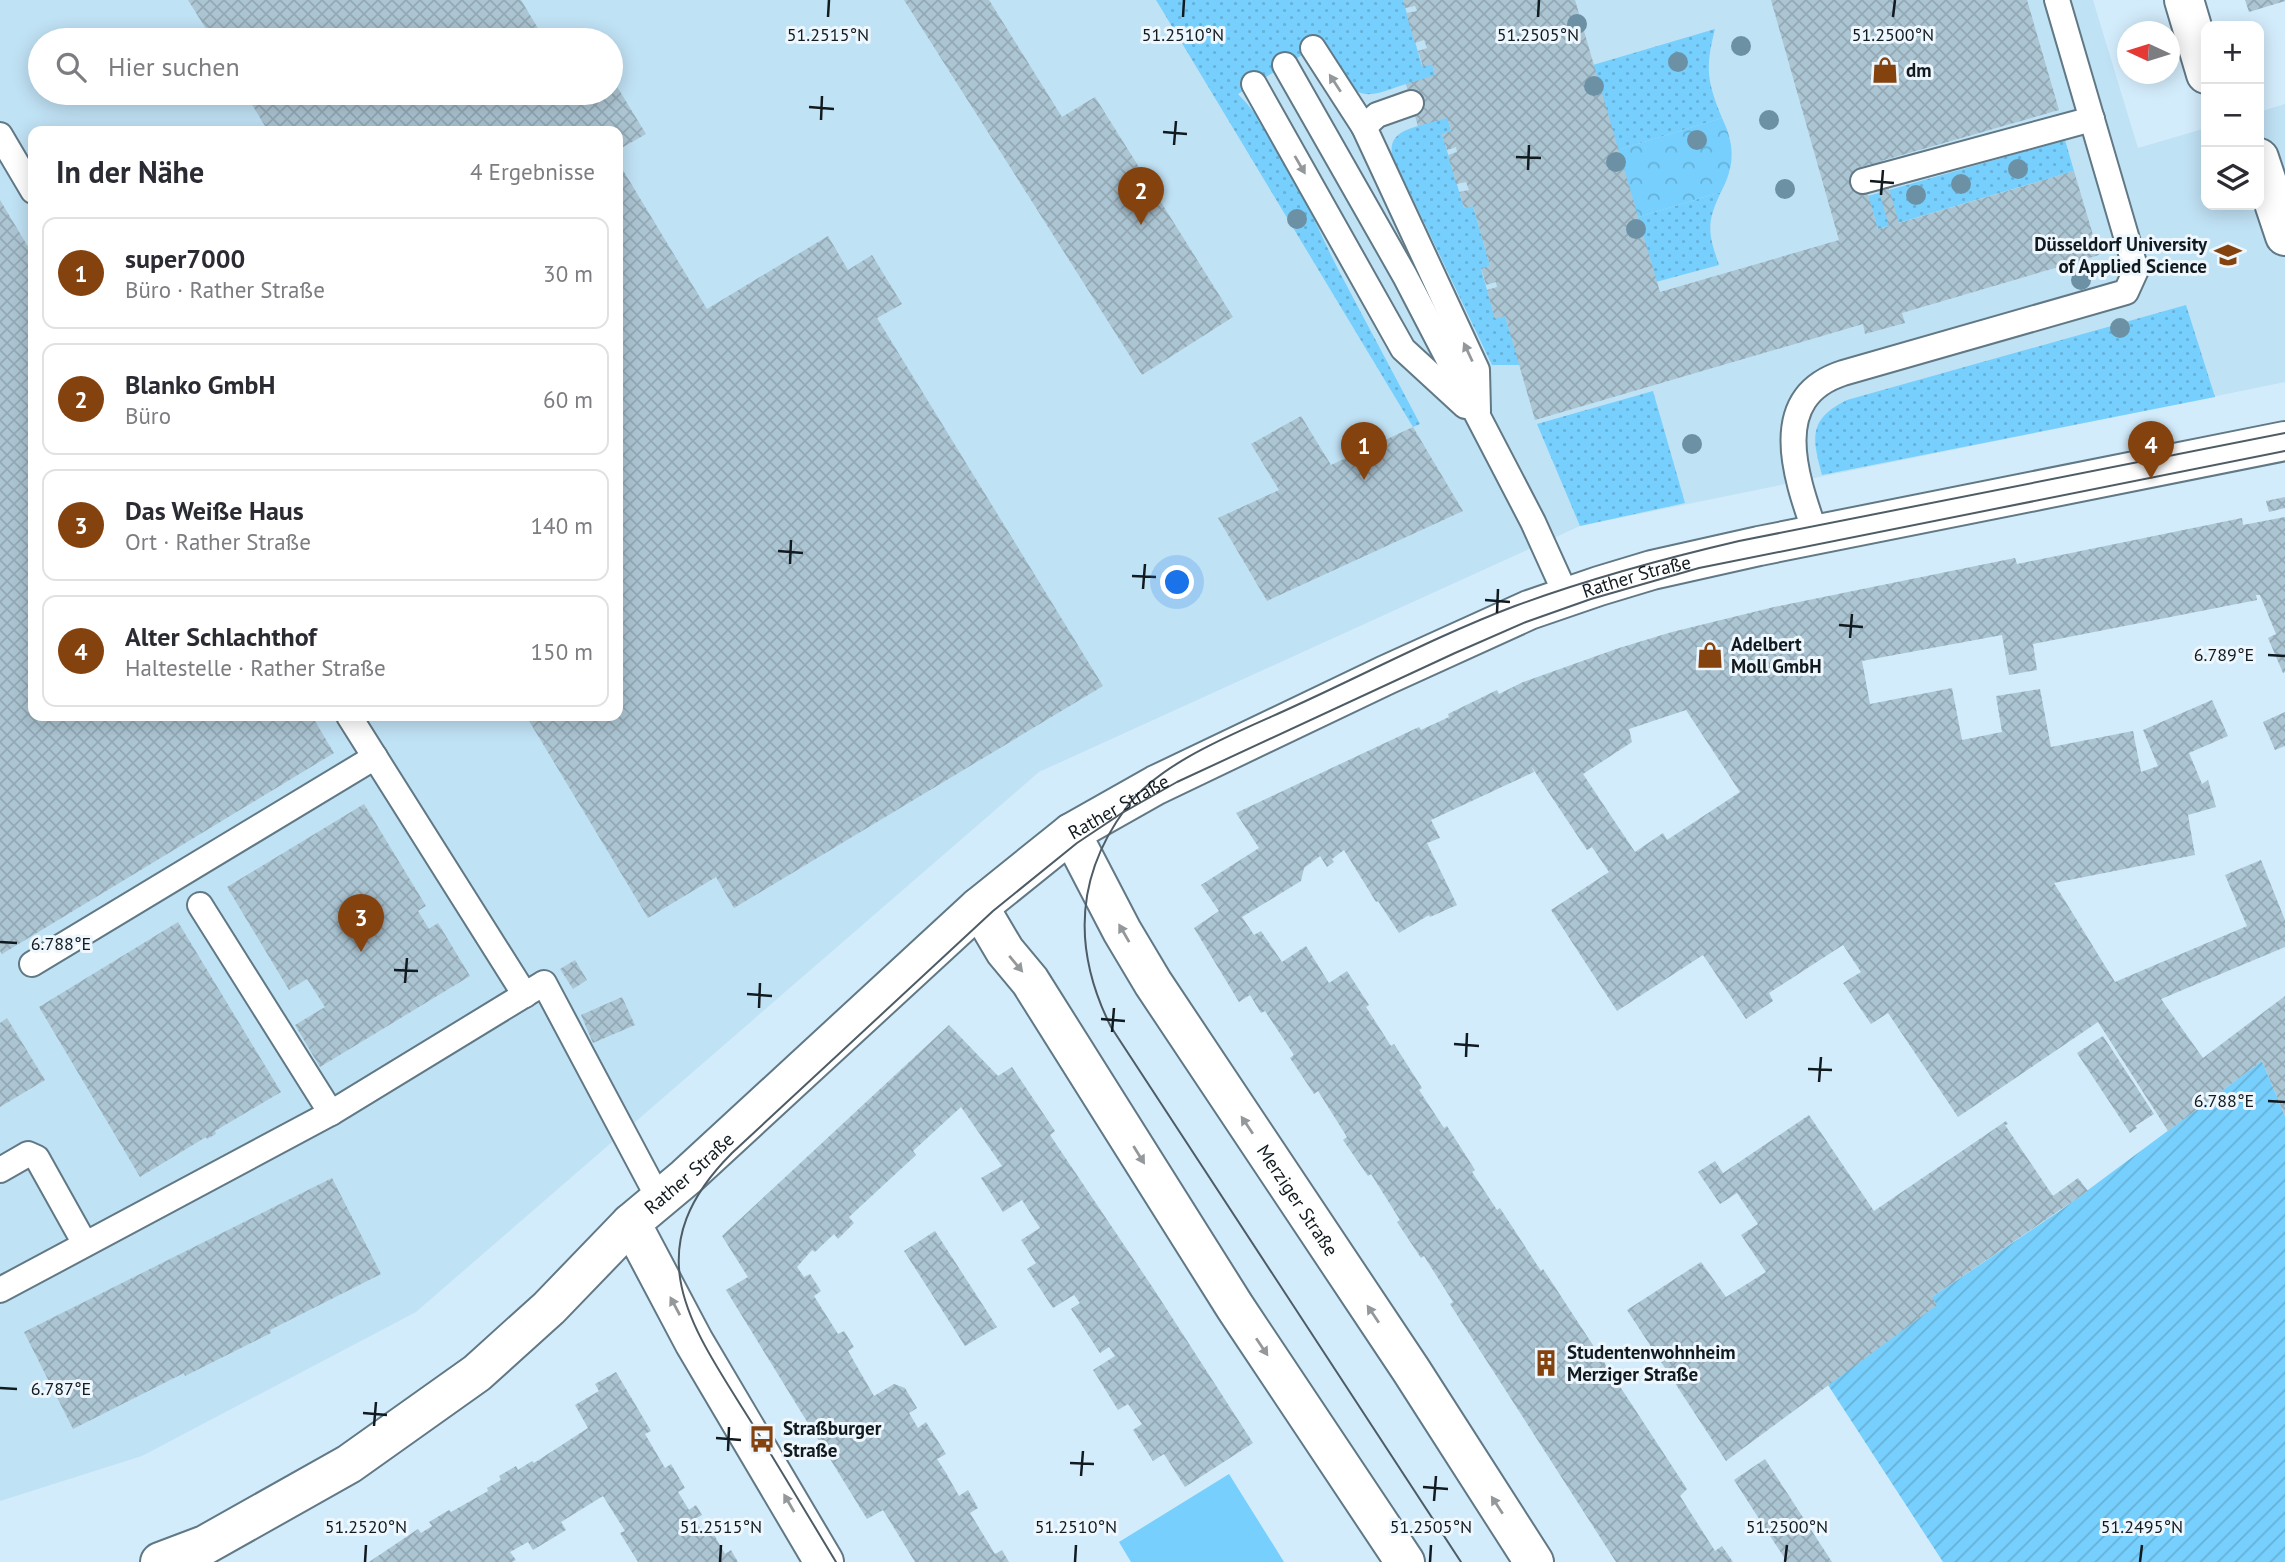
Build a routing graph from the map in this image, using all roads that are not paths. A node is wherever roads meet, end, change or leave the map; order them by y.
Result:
1 (2057, 0) edge
2 (2184, 0) edge
3 (1313, 48) dead end
4 (2201, 57) edge
5 (1285, 65) dead end
6 (1254, 85) dead end
7 (1412, 103) dead end
8 (2091, 119) junction
9 (1364, 127) junction
10 (0, 135) edge
11 (2268, 157) edge
12 (1863, 181) dead end
13 (28, 183) edge
14 (2285, 236) edge
15 (1478, 418) junction
16 (2285, 441) edge
17 (1816, 535) junction
18 (1567, 597) junction
19 (352, 721) edge
20 (375, 757) junction
21 (1071, 833) junction
22 (200, 905) dead end
23 (979, 907) junction
24 (32, 964) dead end
25 (525, 995) junction
26 (331, 1113) junction
27 (0, 1170) edge
28 (645, 1211) junction
29 (85, 1244) junction
30 (0, 1290) edge
31 (160, 1562) edge
32 (824, 1562) edge
33 (1405, 1562) edge
34 (1534, 1562) edge

1 - 8 lane
2 - 4 street
9 -> 3 lane
5 - 15 lane
6 -> 15 lane
7 - 9 lane
8 - 12 lane
8 - 17 lane
15 -> 9 lane
10 - 13 lane
11 - 14 street
15 - 18 lane
16 - 17 street, Rather Straße
17 - 18 street, Rather Straße
18 - 21 street, Rather Straße
19 - 20 lane
20 - 24 lane
20 - 25 lane
21 - 23 street, Rather Straße
34 -> 21 street, Merziger Straße
22 - 26 lane
23 - 28 street, Rather Straße
23 -> 33 street
25 - 26 lane
25 - 28 lane
26 - 29 lane
27 - 29 lane
28 - 31 street, Rather Straße
32 -> 28 street
29 - 30 lane

